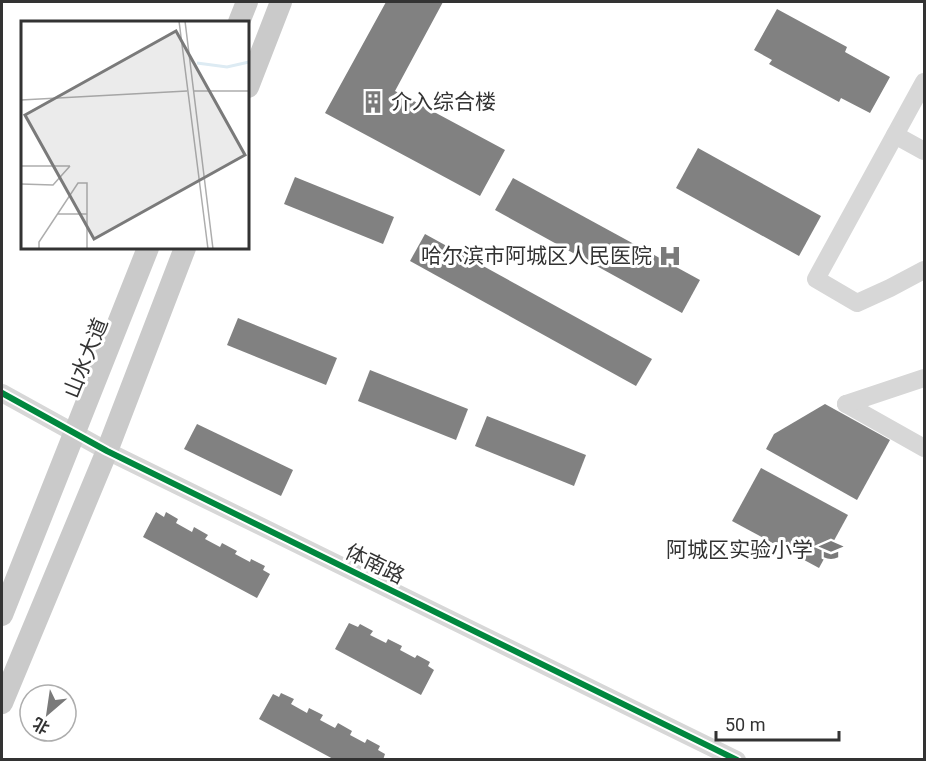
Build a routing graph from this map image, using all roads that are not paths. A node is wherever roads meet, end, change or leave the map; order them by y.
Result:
1 (247, 2) edge
2 (281, 2) edge
3 (239, 21) edge
4 (924, 82) edge
5 (249, 84) edge
6 (895, 135) junction
7 (924, 151) edge
8 (148, 249) edge
9 (185, 249) edge
10 (924, 270) edge
11 (924, 378) edge
12 (2, 393) edge
13 (74, 433) junction
14 (924, 448) edge
15 (107, 451) junction
16 (2, 615) edge
17 (2, 703) edge
18 (737, 759) edge

1 - 3 main road
2 - 5 main road
4 - 6 street
6 - 7 street
6 - 10 street
8 - 13 main road, 山水大道
9 - 15 main road
11 - 14 street
12 - 13 street, 体南路
13 - 15 street, 体南路
13 - 16 main road, 山水大道
15 - 17 main road
15 - 18 street, 体南路

